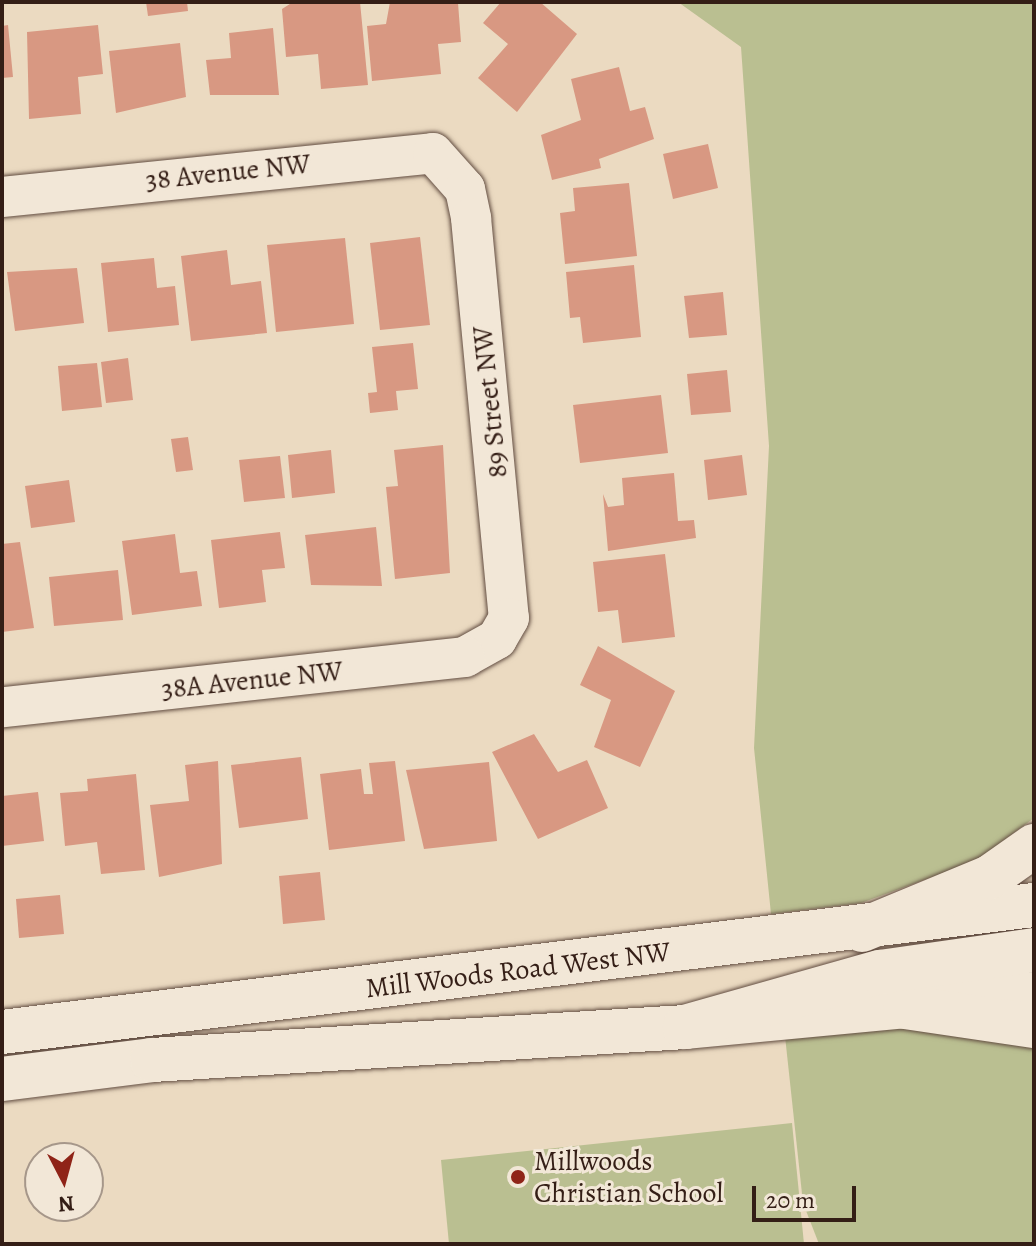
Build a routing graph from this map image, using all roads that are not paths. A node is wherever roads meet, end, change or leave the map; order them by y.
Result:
1 (449, 168) joint
2 (2, 197) edge
3 (497, 639) joint
4 (2, 707) edge
5 (1034, 846) edge
6 (1034, 905) edge
7 (862, 930) junction
8 (1034, 950) edge
9 (1034, 994) edge
10 (905, 1007) junction
11 (1034, 1026) edge
12 (685, 1027) junction
13 (2, 1032) edge
14 (2, 1079) edge

1 - 2 street, 38 Avenue NW
1 - 3 street, 89 Street NW
3 - 4 street, 38A Avenue NW
5 - 7 street
6 - 7 street, Mill Woods Road West NW
7 - 13 street, Mill Woods Road West NW
8 - 12 street
9 - 10 street, Mill Woods Road West NW
10 - 11 street
10 - 12 street, Mill Woods Road West NW
12 - 14 street, Mill Woods Road West NW

